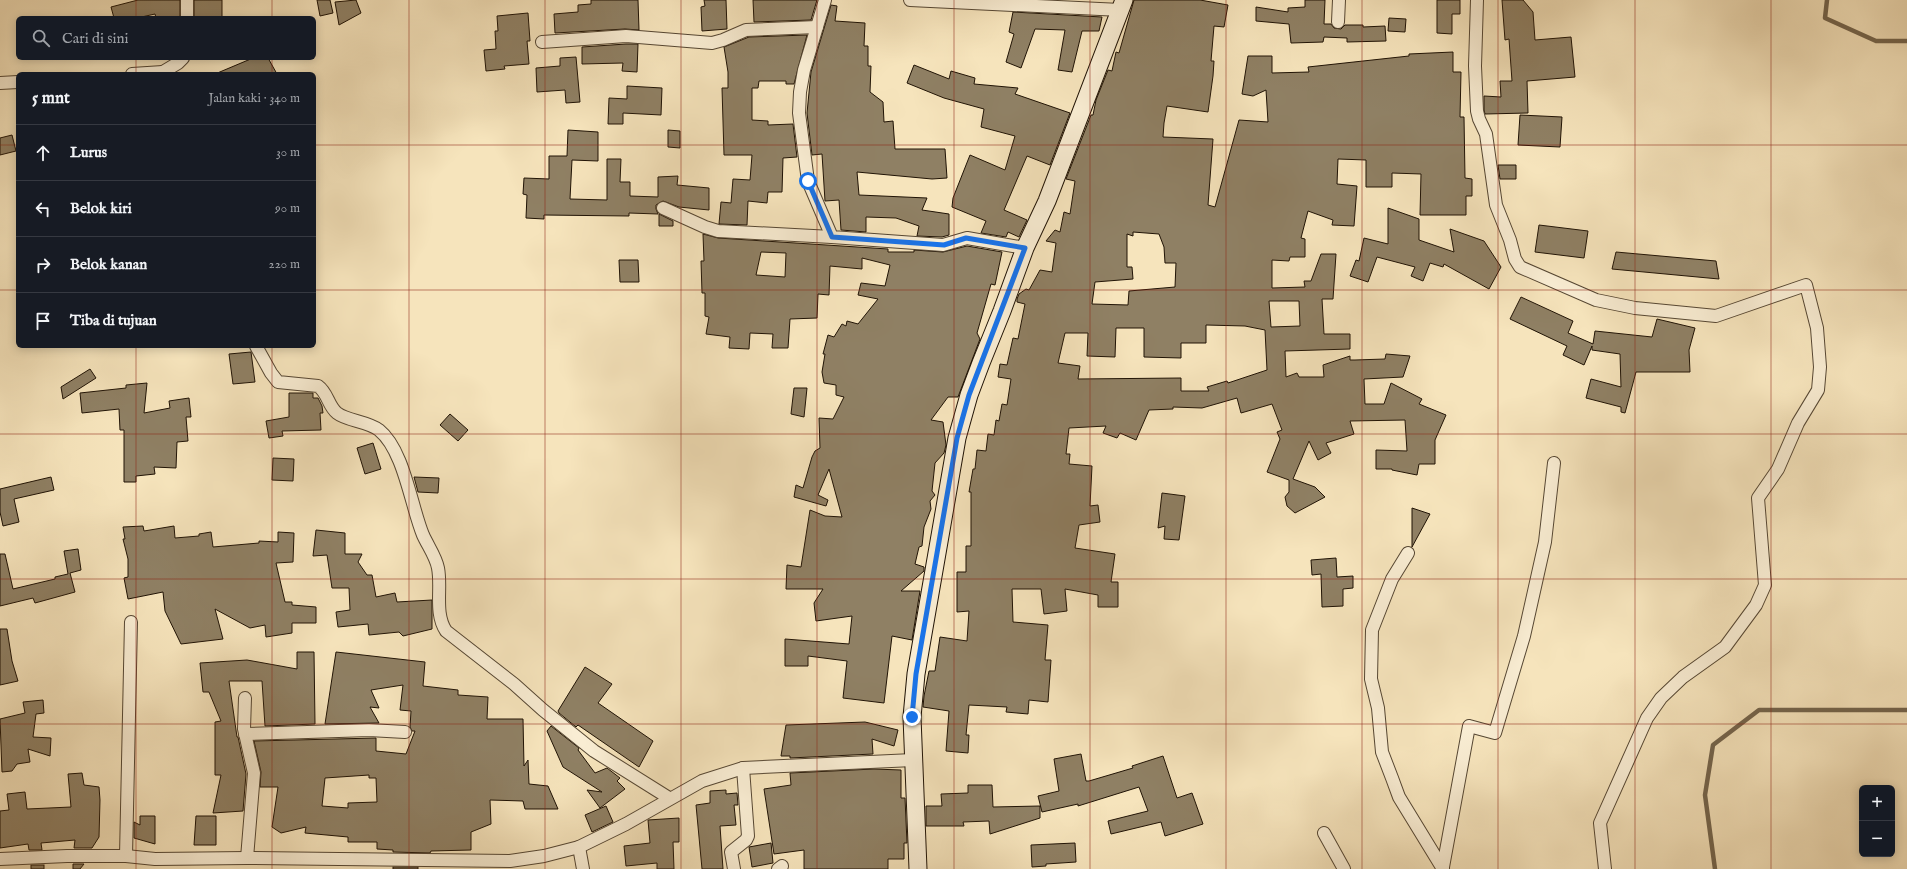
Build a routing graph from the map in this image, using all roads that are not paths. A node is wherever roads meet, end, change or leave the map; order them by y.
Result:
1 (187, 0) edge
2 (825, 0) edge
3 (910, 0) edge
4 (1339, 0) edge
5 (1477, 0) edge
6 (1122, 5) edge
7 (187, 16) edge
8 (1338, 22) dead end
9 (817, 27) junction
10 (542, 42) dead end
11 (181, 60) edge
12 (164, 72) edge
13 (16, 82) edge
14 (0, 83) edge
15 (663, 208) dead end
16 (832, 237) junction
17 (1025, 248) junction
18 (257, 348) edge
19 (1554, 463) dead end
20 (1408, 553) dead end
21 (131, 622) dead end
22 (245, 698) dead end
23 (405, 732) dead end
24 (245, 734) junction
25 (913, 760) junction
26 (743, 768) junction
27 (669, 798) junction
28 (1324, 833) dead end
29 (579, 847) junction
30 (126, 856) junction
31 (247, 858) junction
32 (6, 862) edge
33 (1443, 868) edge
34 (583, 869) edge
35 (734, 869) edge
36 (918, 869) edge
37 (1344, 869) edge
38 (1605, 869) edge

1 - 7 street
2 - 9 street
3 - 6 street
4 - 8 street
5 - 38 street
6 - 17 main road
9 - 10 street
9 - 16 street
11 - 12 street
13 - 14 street
15 - 16 street
16 - 17 street
17 - 25 main road
18 - 27 street
19 - 33 street
20 - 33 street
21 - 30 street
22 - 24 street
23 - 24 street
24 - 31 street
25 - 26 street
25 - 36 main road
26 - 27 street
26 - 35 street
27 - 29 street
28 - 37 street
29 - 31 street
29 - 34 street
30 - 31 street
30 - 32 street

